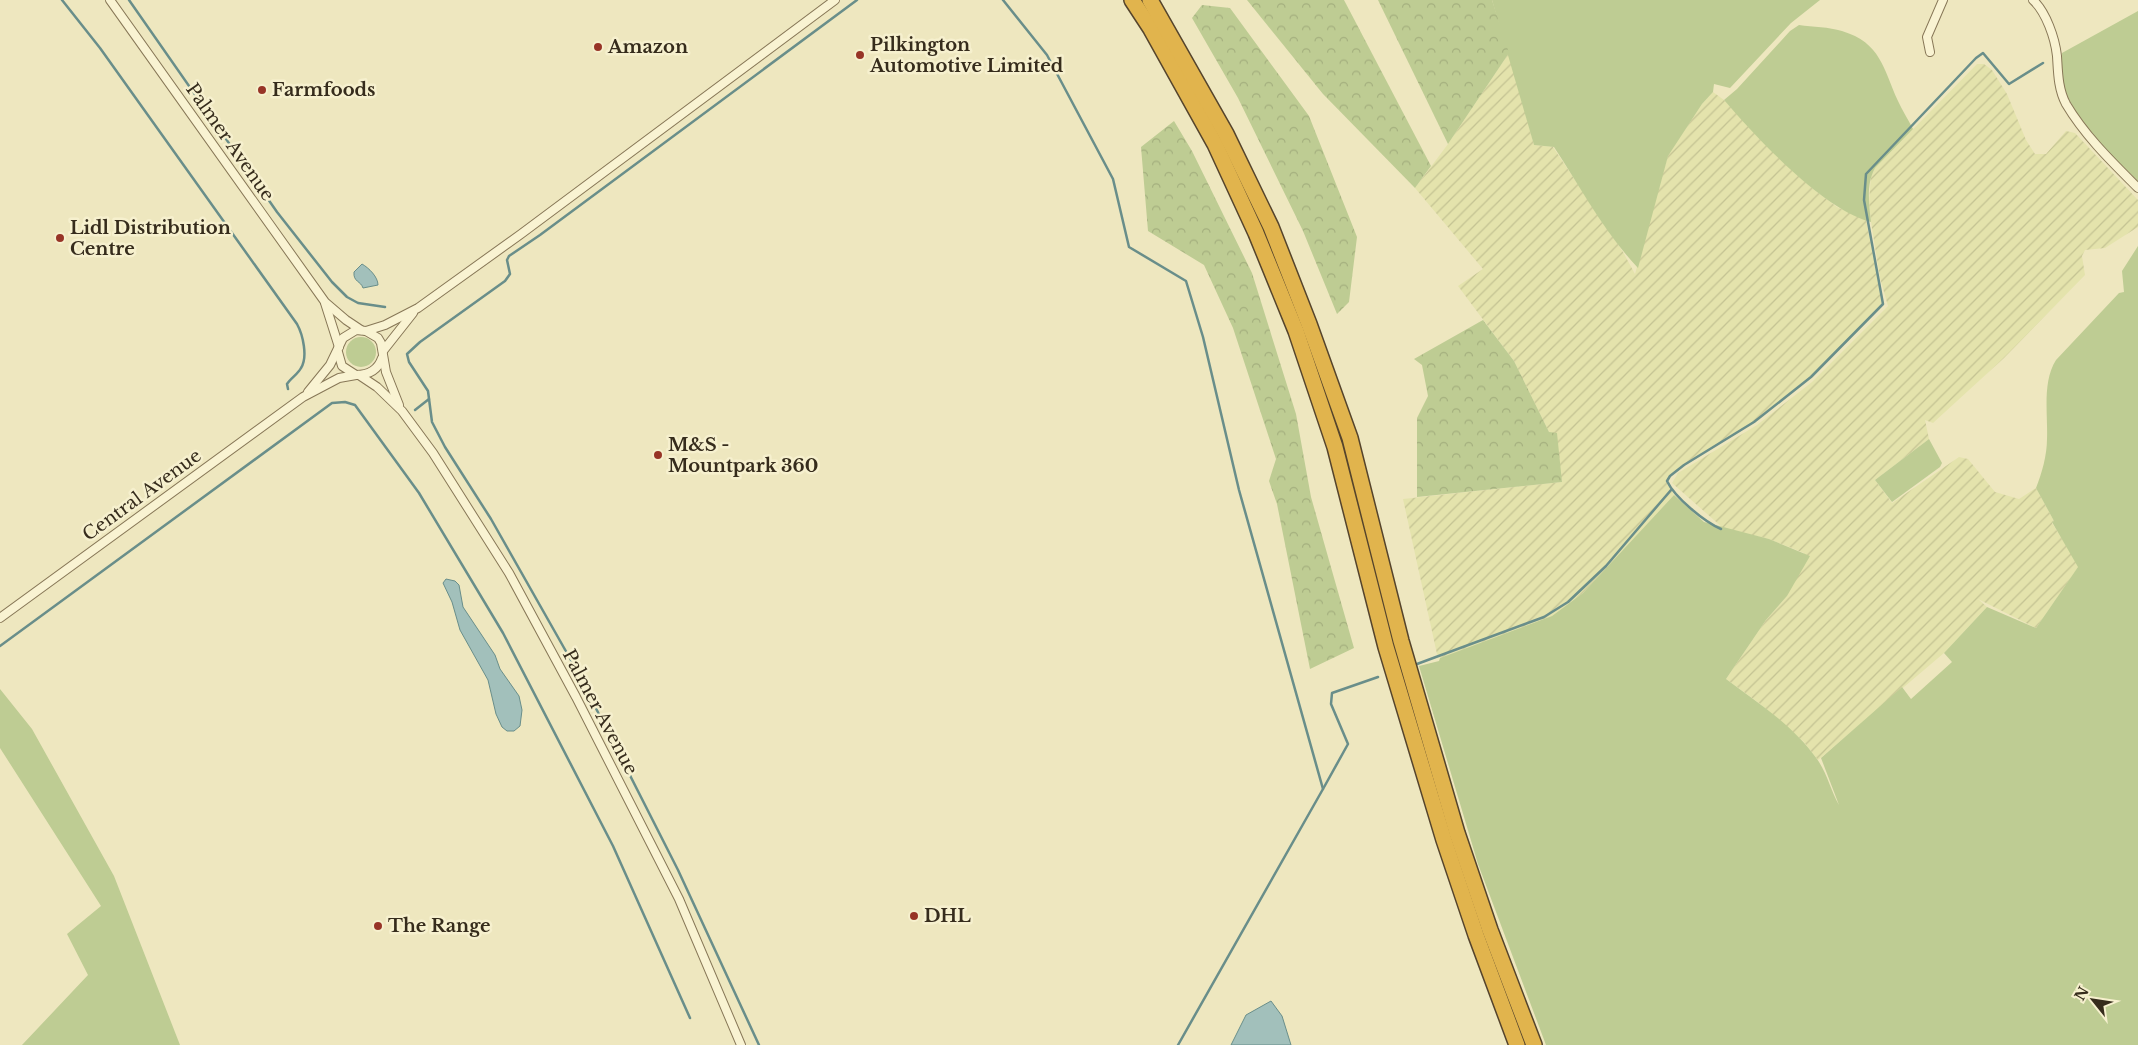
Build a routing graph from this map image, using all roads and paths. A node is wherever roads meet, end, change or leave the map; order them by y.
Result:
1 (110, 0) edge
2 (835, 0) edge
3 (1132, 0) edge
4 (1150, 0) edge
5 (1942, 0) edge
6 (2033, 0) edge
7 (1930, 52) dead end
8 (2138, 188) edge
9 (324, 302) junction
10 (418, 308) junction
11 (364, 330) junction
12 (338, 348) junction
13 (383, 354) junction
14 (358, 375) junction
15 (303, 397) junction
16 (402, 411) junction
17 (0, 618) edge
18 (741, 1045) edge
19 (1517, 1045) edge
20 (1534, 1045) edge

1 - 9 street, Palmer Avenue
2 - 10 street
3 - 19 highway
4 - 20 highway
5 - 7 street
6 - 8 street
9 - 11 street
9 - 12 street
10 - 11 street
10 - 13 street
11 - 12 street
11 - 13 street
12 - 14 street
12 - 15 street
13 - 14 street
13 - 16 street
14 - 15 street
14 - 16 street
15 - 17 street, Central Avenue
16 - 18 street, Palmer Avenue

